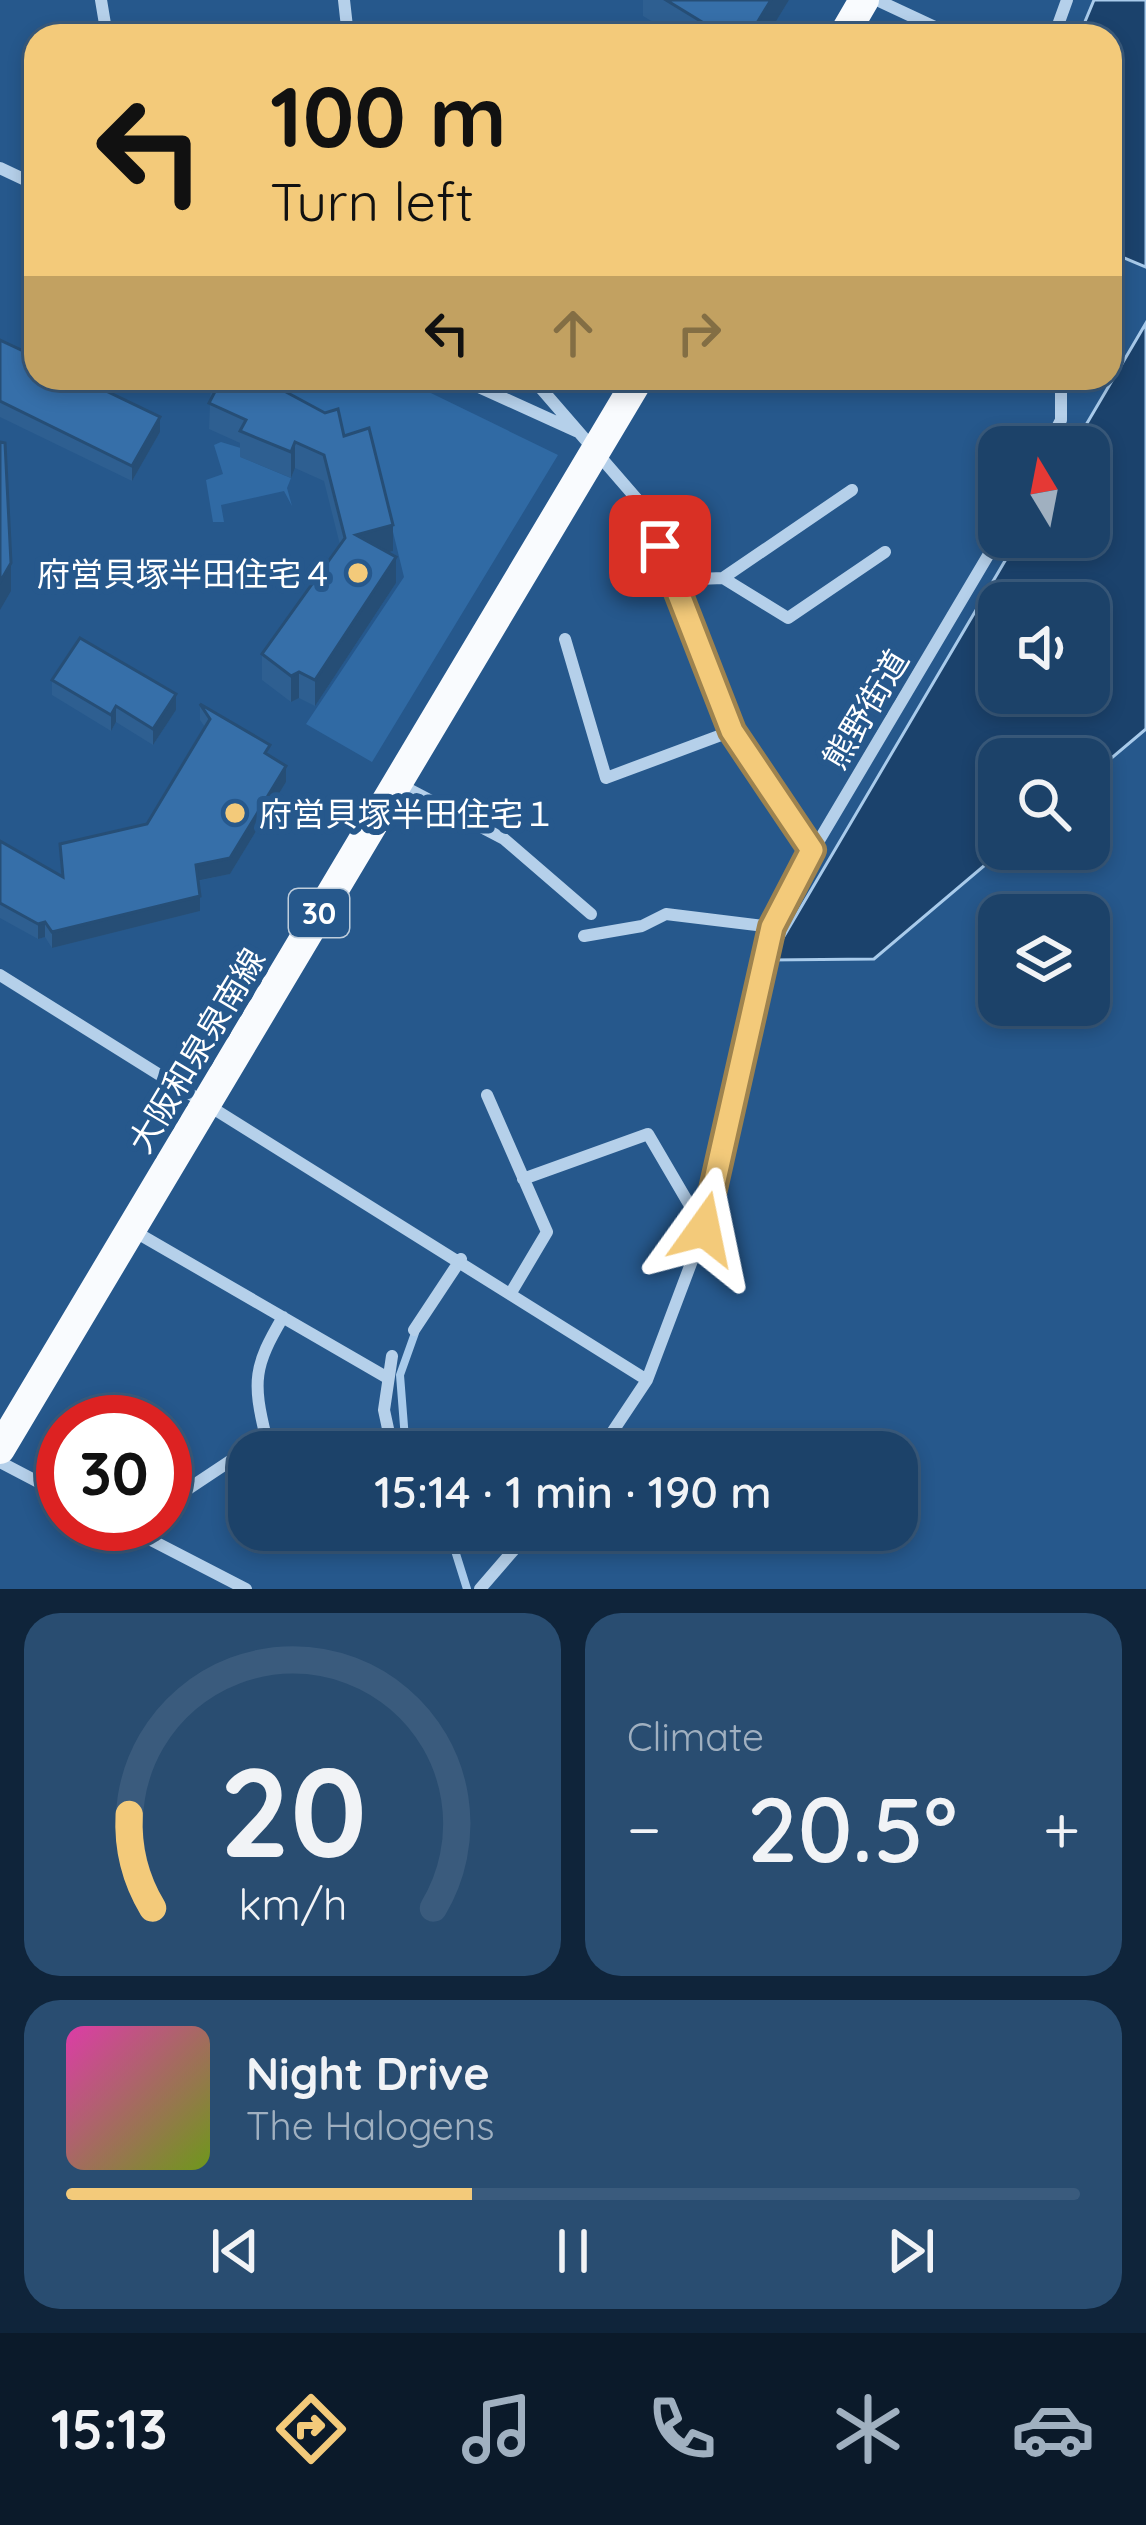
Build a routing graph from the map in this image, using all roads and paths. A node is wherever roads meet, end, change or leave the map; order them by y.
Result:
1 (877, 0) edge
2 (928, 24) edge
3 (484, 390) edge
4 (543, 390) edge
5 (630, 390) edge
6 (1061, 390) edge
7 (1058, 426) edge
8 (590, 441) junction
9 (852, 490) dead end
10 (885, 552) dead end
11 (986, 558) edge
12 (723, 578) junction
13 (671, 580) junction
14 (565, 639) dead end
15 (732, 731) junction
16 (396, 782) junction
17 (812, 850) junction
18 (591, 914) dead end
19 (772, 927) junction
20 (584, 936) dead end
21 (0, 974) edge
22 (487, 1095) dead end
23 (206, 1105) junction
24 (524, 1179) junction
25 (131, 1229) junction
26 (704, 1229) junction
27 (461, 1259) junction
28 (512, 1291) junction
29 (283, 1317) junction
30 (414, 1330) dead end
31 (392, 1356) dead end
32 (386, 1377) junction
33 (647, 1380) junction
34 (388, 1431) edge
35 (613, 1431) edge
36 (0, 1449) edge
37 (0, 1462) edge
38 (36, 1481) edge
39 (192, 1486) edge
40 (172, 1551) edge
41 (513, 1551) edge
42 (246, 1589) edge
43 (480, 1589) edge

1 - 2 street
3 - 8 street
4 - 8 street
5 - 8 main road, 大阪和泉泉南線 / 30
6 - 7 street
8 - 13 street
8 - 16 main road, 大阪和泉泉南線 / 30
9 - 12 street
10 - 12 street
11 - 17 street, 熊野街道
12 - 13 street
13 - 15 street
14 - 15 street
15 - 17 street
16 - 18 street
16 - 23 main road, 大阪和泉泉南線 / 30
17 - 19 street, 熊野街道
19 - 20 street
19 - 26 street, 熊野街道
21 - 23 street
22 - 24 street
23 - 25 main road, 大阪和泉泉南線 / 30
23 - 27 street
24 - 26 street
24 - 28 street
25 - 29 street
25 - 36 main road, 大阪和泉泉南線 / 30
26 - 33 street, 熊野街道
27 - 28 street
27 - 30 street
28 - 33 street
29 - 32 street
29 - 39 street
31 - 32 street
32 - 34 street
33 - 35 street, 熊野街道
37 - 38 street
40 - 42 street
41 - 43 street

